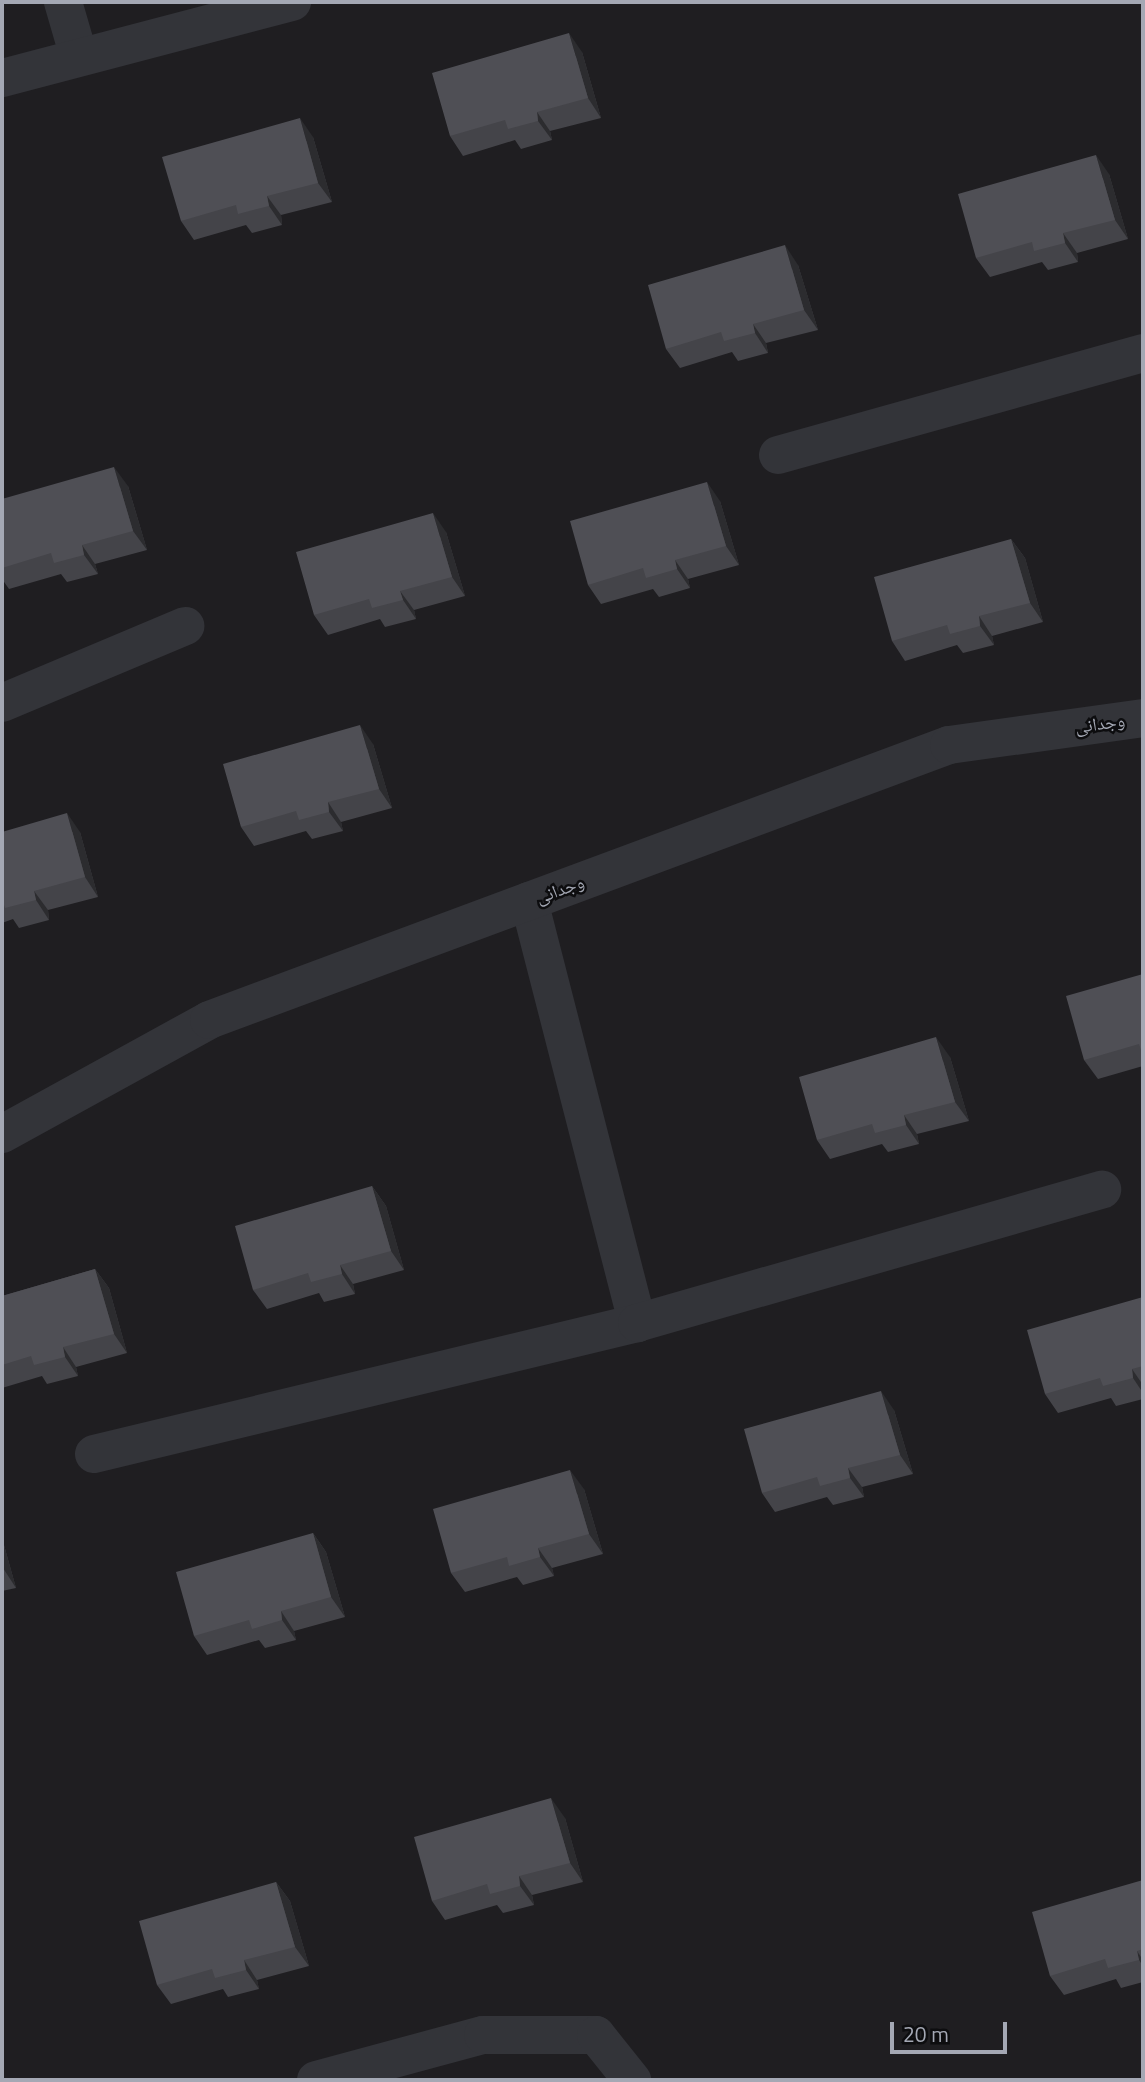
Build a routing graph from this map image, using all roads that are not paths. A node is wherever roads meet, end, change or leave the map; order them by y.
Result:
1 (63, 2) edge
2 (292, 2) edge
3 (79, 57) junction
4 (2, 78) edge
5 (1143, 353) edge
6 (778, 455) dead end
7 (185, 625) dead end
8 (2, 703) edge
9 (1143, 718) edge
10 (529, 901) junction
11 (2, 1134) edge
12 (1102, 1190) dead end
13 (637, 1323) junction
14 (94, 1454) dead end
15 (316, 2080) edge
16 (632, 2080) edge

1 - 3 street
2 - 3 street
3 - 4 street
5 - 6 street
7 - 8 street
9 - 10 street, وجدانی
10 - 11 street, وجدانی
10 - 13 street
12 - 13 street
13 - 14 street
15 - 16 street

